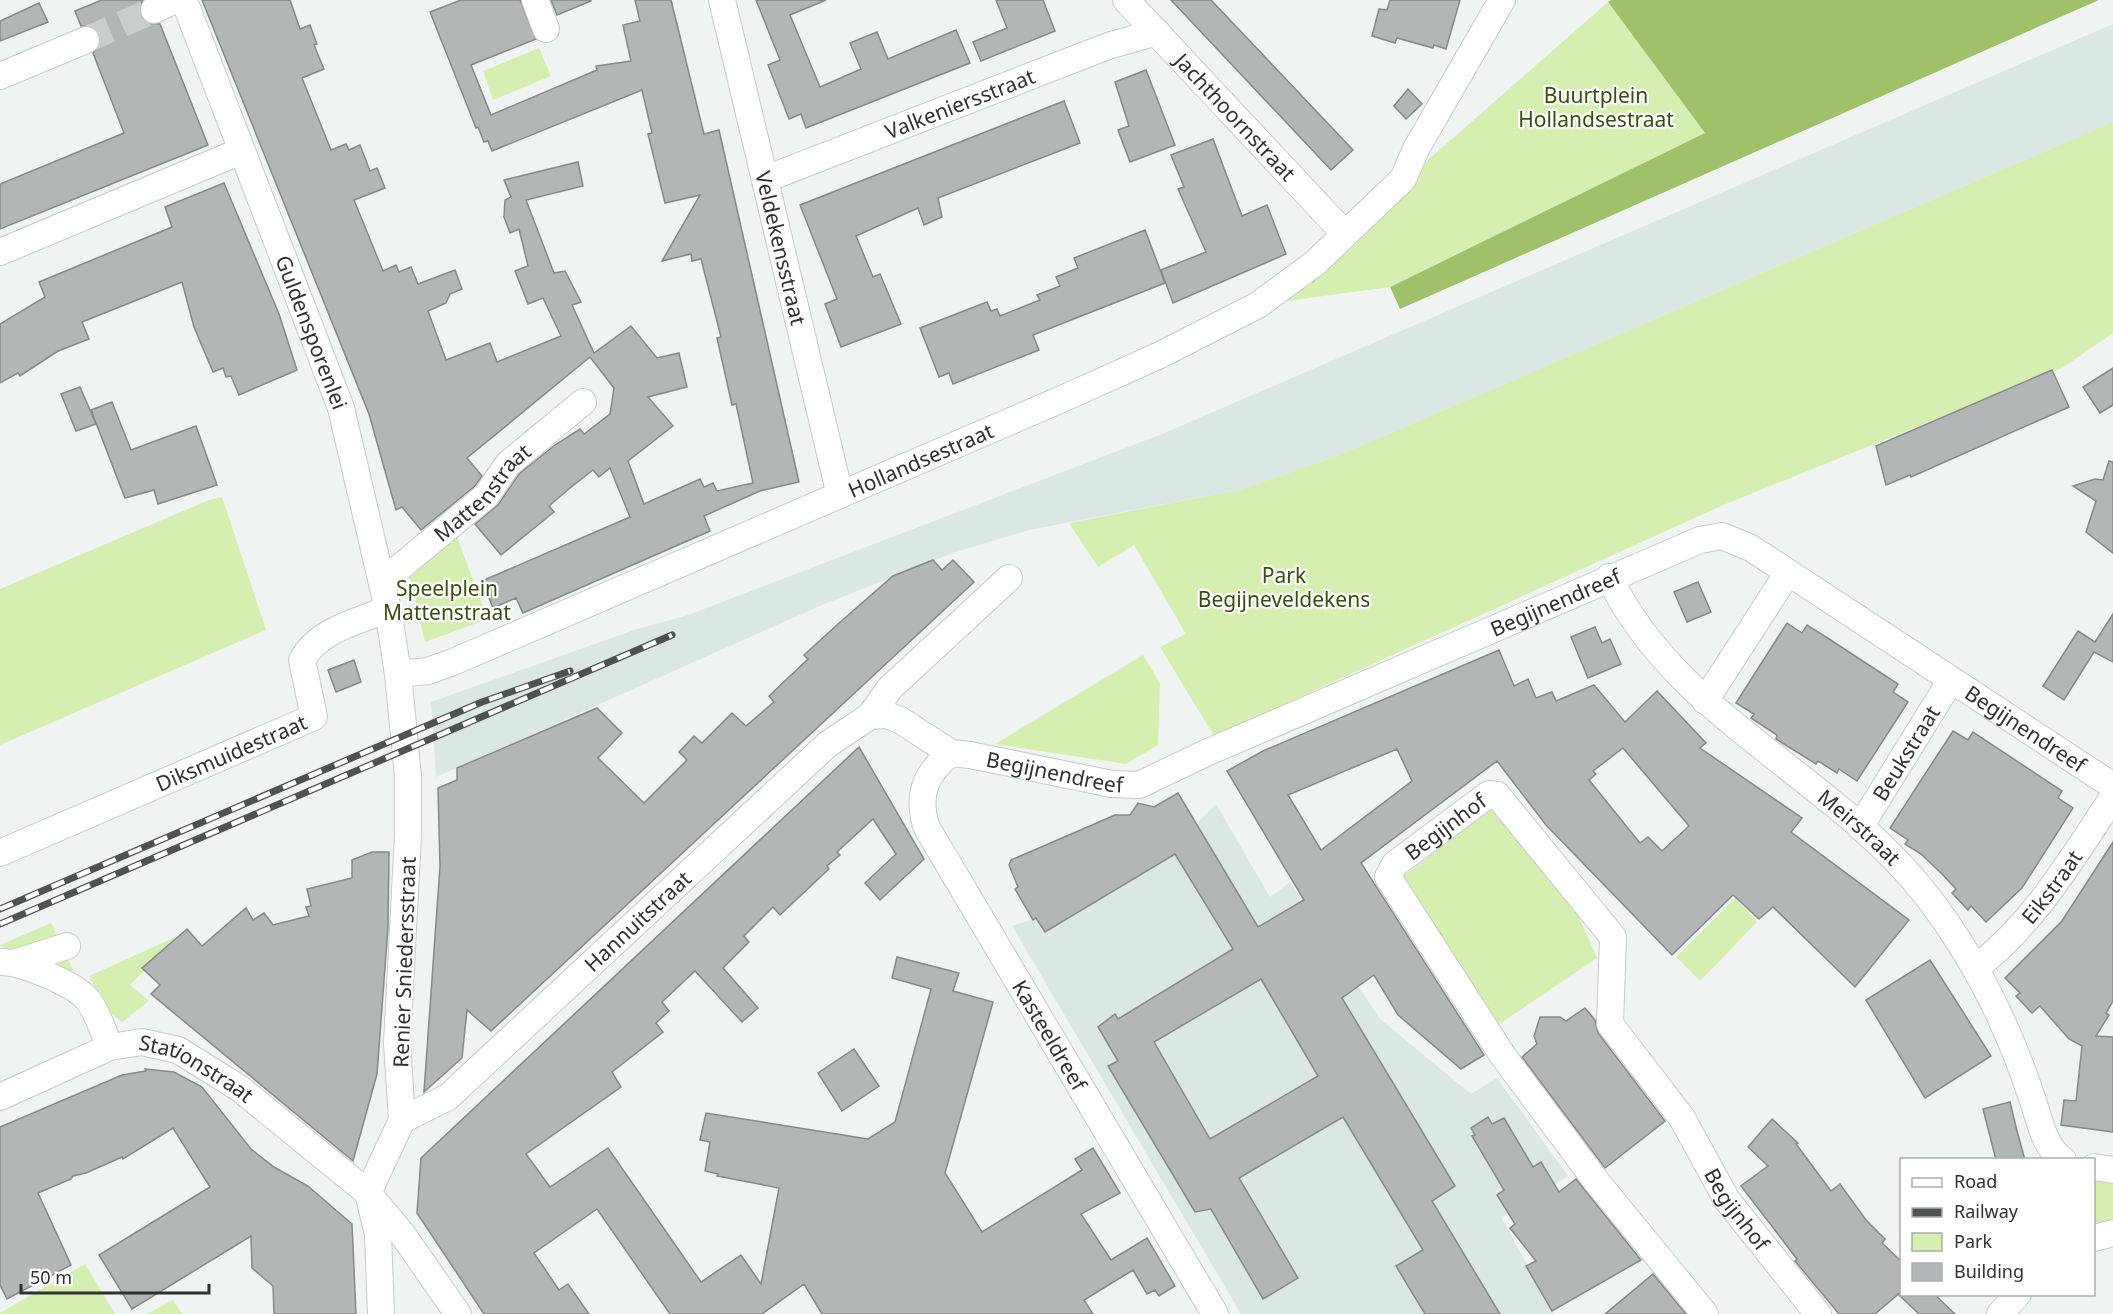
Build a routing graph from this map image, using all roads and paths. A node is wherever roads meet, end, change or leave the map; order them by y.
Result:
1 (184, 0) edge
2 (535, 0) edge
3 (722, 0) edge
4 (1126, 0) edge
5 (1502, 0) edge
6 (546, 28) dead end
7 (1157, 32) junction
8 (86, 40) tunnel mouth
9 (0, 76) edge
10 (241, 151) junction
11 (766, 179) junction
12 (1344, 234) junction
13 (0, 252) edge
14 (583, 402) dead end
15 (840, 495) junction
16 (1787, 574) junction
17 (1609, 577) junction
18 (1009, 578) dead end
19 (382, 582) junction
20 (388, 609) junction
21 (398, 674) junction
22 (1951, 680) junction
23 (1705, 700) junction
24 (870, 716) junction
25 (951, 753) junction
26 (2113, 786) edge
27 (2113, 797) edge
28 (1860, 827) junction
29 (0, 853) edge
30 (67, 946) dead end
31 (7, 962) edge
32 (1977, 967) junction
33 (110, 1047) junction
34 (0, 1097) edge
35 (402, 1120) junction
36 (2056, 1158) edge
37 (2095, 1167) edge
38 (2113, 1170) edge
39 (368, 1193) junction
40 (2113, 1233) edge
41 (2095, 1238) edge
42 (2016, 1296) edge
43 (381, 1314) edge
44 (458, 1314) edge
45 (1215, 1314) edge
46 (1705, 1314) edge
47 (1818, 1314) edge
48 (2000, 1314) edge

1 - 10 street, Guldensporenlei
2 - 6 street
3 - 11 street, Veldekensstraat
4 - 7 street, Jachthoornstraat
5 - 12 street, Hollandsestraat
7 - 11 street, Valkeniersstraat
7 - 12 street, Jachthoornstraat
8 - 9 street
10 - 13 street
10 - 19 street, Guldensporenlei
11 - 15 street, Veldekensstraat
12 - 15 street, Hollandsestraat
14 - 19 street, Mattenstraat
15 - 21 street, Hollandsestraat
16 - 17 street, Begijnendreef
16 - 22 street, Begijnendreef
16 - 23 street
17 - 23 street, Meirstraat
17 - 25 street, Begijnendreef
18 - 24 street, Hannuitstraat
19 - 20 street, Guldensporenlei
20 - 21 street, Guldensporenlei
20 - 29 street, Diksmuidestraat
21 - 35 street, Renier Sniedersstraat
22 - 26 street, Begijnendreef
22 - 28 street, Beukstraat
23 - 28 street, Meirstraat
24 - 25 street
24 - 35 street, Hannuitstraat
25 - 45 street, Kasteeldreef
27 - 32 street, Eikstraat
28 - 32 street, Meirstraat
30 - 31 street
31 - 33 street
32 - 36 street, Meirstraat
33 - 34 street, Stationstraat
33 - 39 street, Stationstraat
35 - 39 street, Renier Sniedersstraat
37 - 38 street
39 - 43 street
39 - 44 street, Stationstraat
40 - 41 street
42 - 48 street
46 - 47 street, Begijnhof

